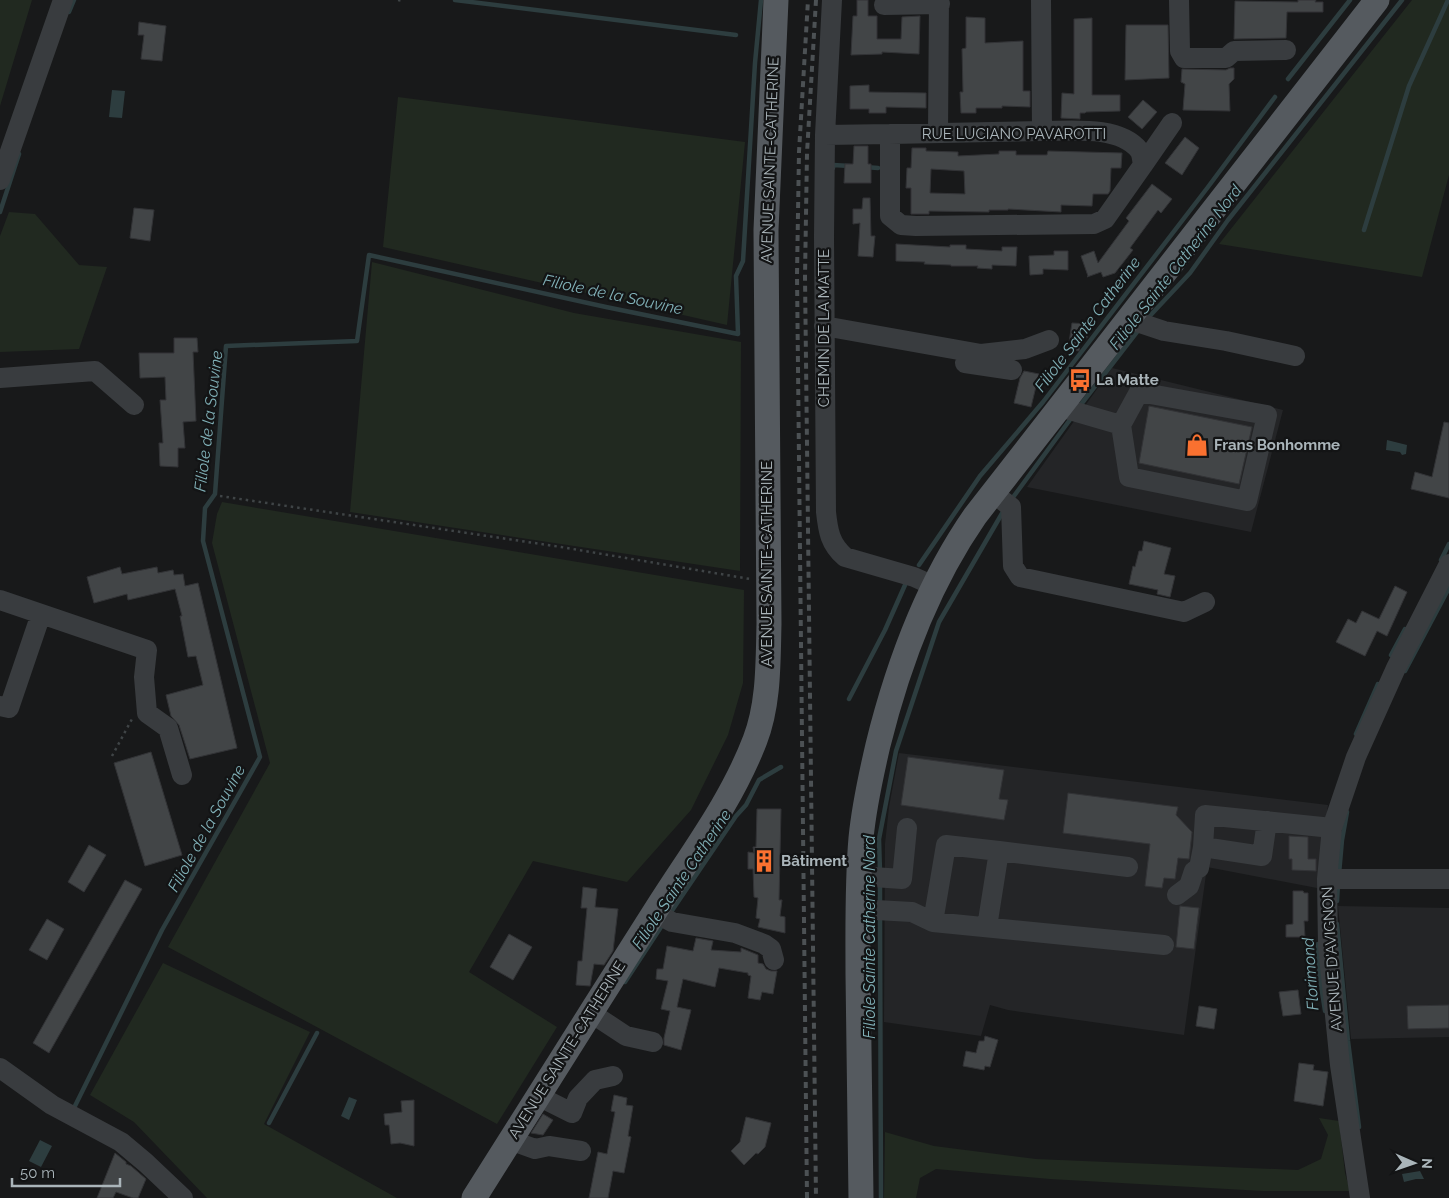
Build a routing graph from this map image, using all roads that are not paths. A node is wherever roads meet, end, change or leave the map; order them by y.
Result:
1 (63, 0) edge
2 (776, 0) edge
3 (832, 0) edge
4 (1041, 0) edge
5 (1179, 0) edge
6 (940, 2) edge
7 (884, 5) dead end
8 (1372, 5) edge
9 (1286, 50) dead end
10 (1172, 123) dead end
11 (1042, 131) junction
12 (938, 133) junction
13 (890, 134) junction
14 (825, 135) junction
15 (1143, 165) junction
16 (0, 180) edge
17 (1128, 319) junction
18 (824, 333) junction
19 (1049, 340) dead end
20 (1295, 356) dead end
21 (1012, 370) dead end
22 (0, 378) edge
23 (134, 405) dead end
24 (1060, 407) junction
25 (1120, 425) junction
26 (993, 493) junction
27 (1449, 564) edge
28 (934, 586) junction
29 (1, 602) edge
30 (1205, 602) dead end
31 (41, 614) junction
32 (0, 706) edge
33 (182, 775) dead end
34 (1267, 821) junction
35 (907, 828) dead end
36 (1332, 828) junction
37 (1203, 847) junction
38 (999, 851) junction
39 (1128, 867) dead end
40 (858, 876) junction
41 (1327, 879) junction
42 (1449, 879) edge
43 (1177, 894) dead end
44 (858, 909) junction
45 (663, 917) junction
46 (933, 922) junction
47 (988, 927) junction
48 (1164, 945) dead end
49 (774, 960) dead end
50 (591, 1012) junction
51 (653, 1042) dead end
52 (0, 1068) edge
53 (614, 1076) dead end
54 (538, 1096) junction
55 (510, 1140) junction
56 (581, 1151) dead end
57 (183, 1198) edge
58 (474, 1198) edge
59 (861, 1198) edge
60 (1360, 1198) edge

1 - 16 street
2 - 45 main road, AVENUE SAINTE-CATHERINE
3 - 14 street, CHEMIN DE LA MATTE
4 - 11 street
5 - 9 street
6 - 7 street
6 - 12 street
8 - 17 main road
10 - 15 street
11 - 12 street, RUE LUCIANO PAVAROTTI
11 - 15 street, RUE LUCIANO PAVAROTTI
12 - 13 street, RUE LUCIANO PAVAROTTI
13 - 14 street, RUE LUCIANO PAVAROTTI
13 - 15 street
14 - 18 street, CHEMIN DE LA MATTE
17 - 20 street
17 - 24 main road
18 - 19 street
18 - 21 street
18 - 28 street, CHEMIN DE LA MATTE
22 - 23 street
24 - 25 street
24 - 26 main road
25 - 25 street
26 - 28 main road
26 - 30 street
27 - 36 street, AVENUE D'AVIGNON
28 - 40 main road
29 - 31 street
31 - 32 street
31 - 33 street
34 - 36 street
34 - 37 street
34 - 37 street
35 - 40 street
36 - 41 street, AVENUE D'AVIGNON
37 - 43 street
38 - 39 street
38 - 46 street
38 - 47 street
40 - 44 main road
41 - 42 street
41 - 60 street, AVENUE D'AVIGNON
44 - 46 street
44 - 59 main road
45 - 49 street
45 - 50 main road, AVENUE SAINTE-CATHERINE
46 - 47 street
47 - 48 street
50 - 51 street
50 - 54 main road, AVENUE SAINTE-CATHERINE
52 - 57 street
53 - 54 street
54 - 55 main road, AVENUE SAINTE-CATHERINE
55 - 56 street
55 - 58 main road, AVENUE SAINTE-CATHERINE

